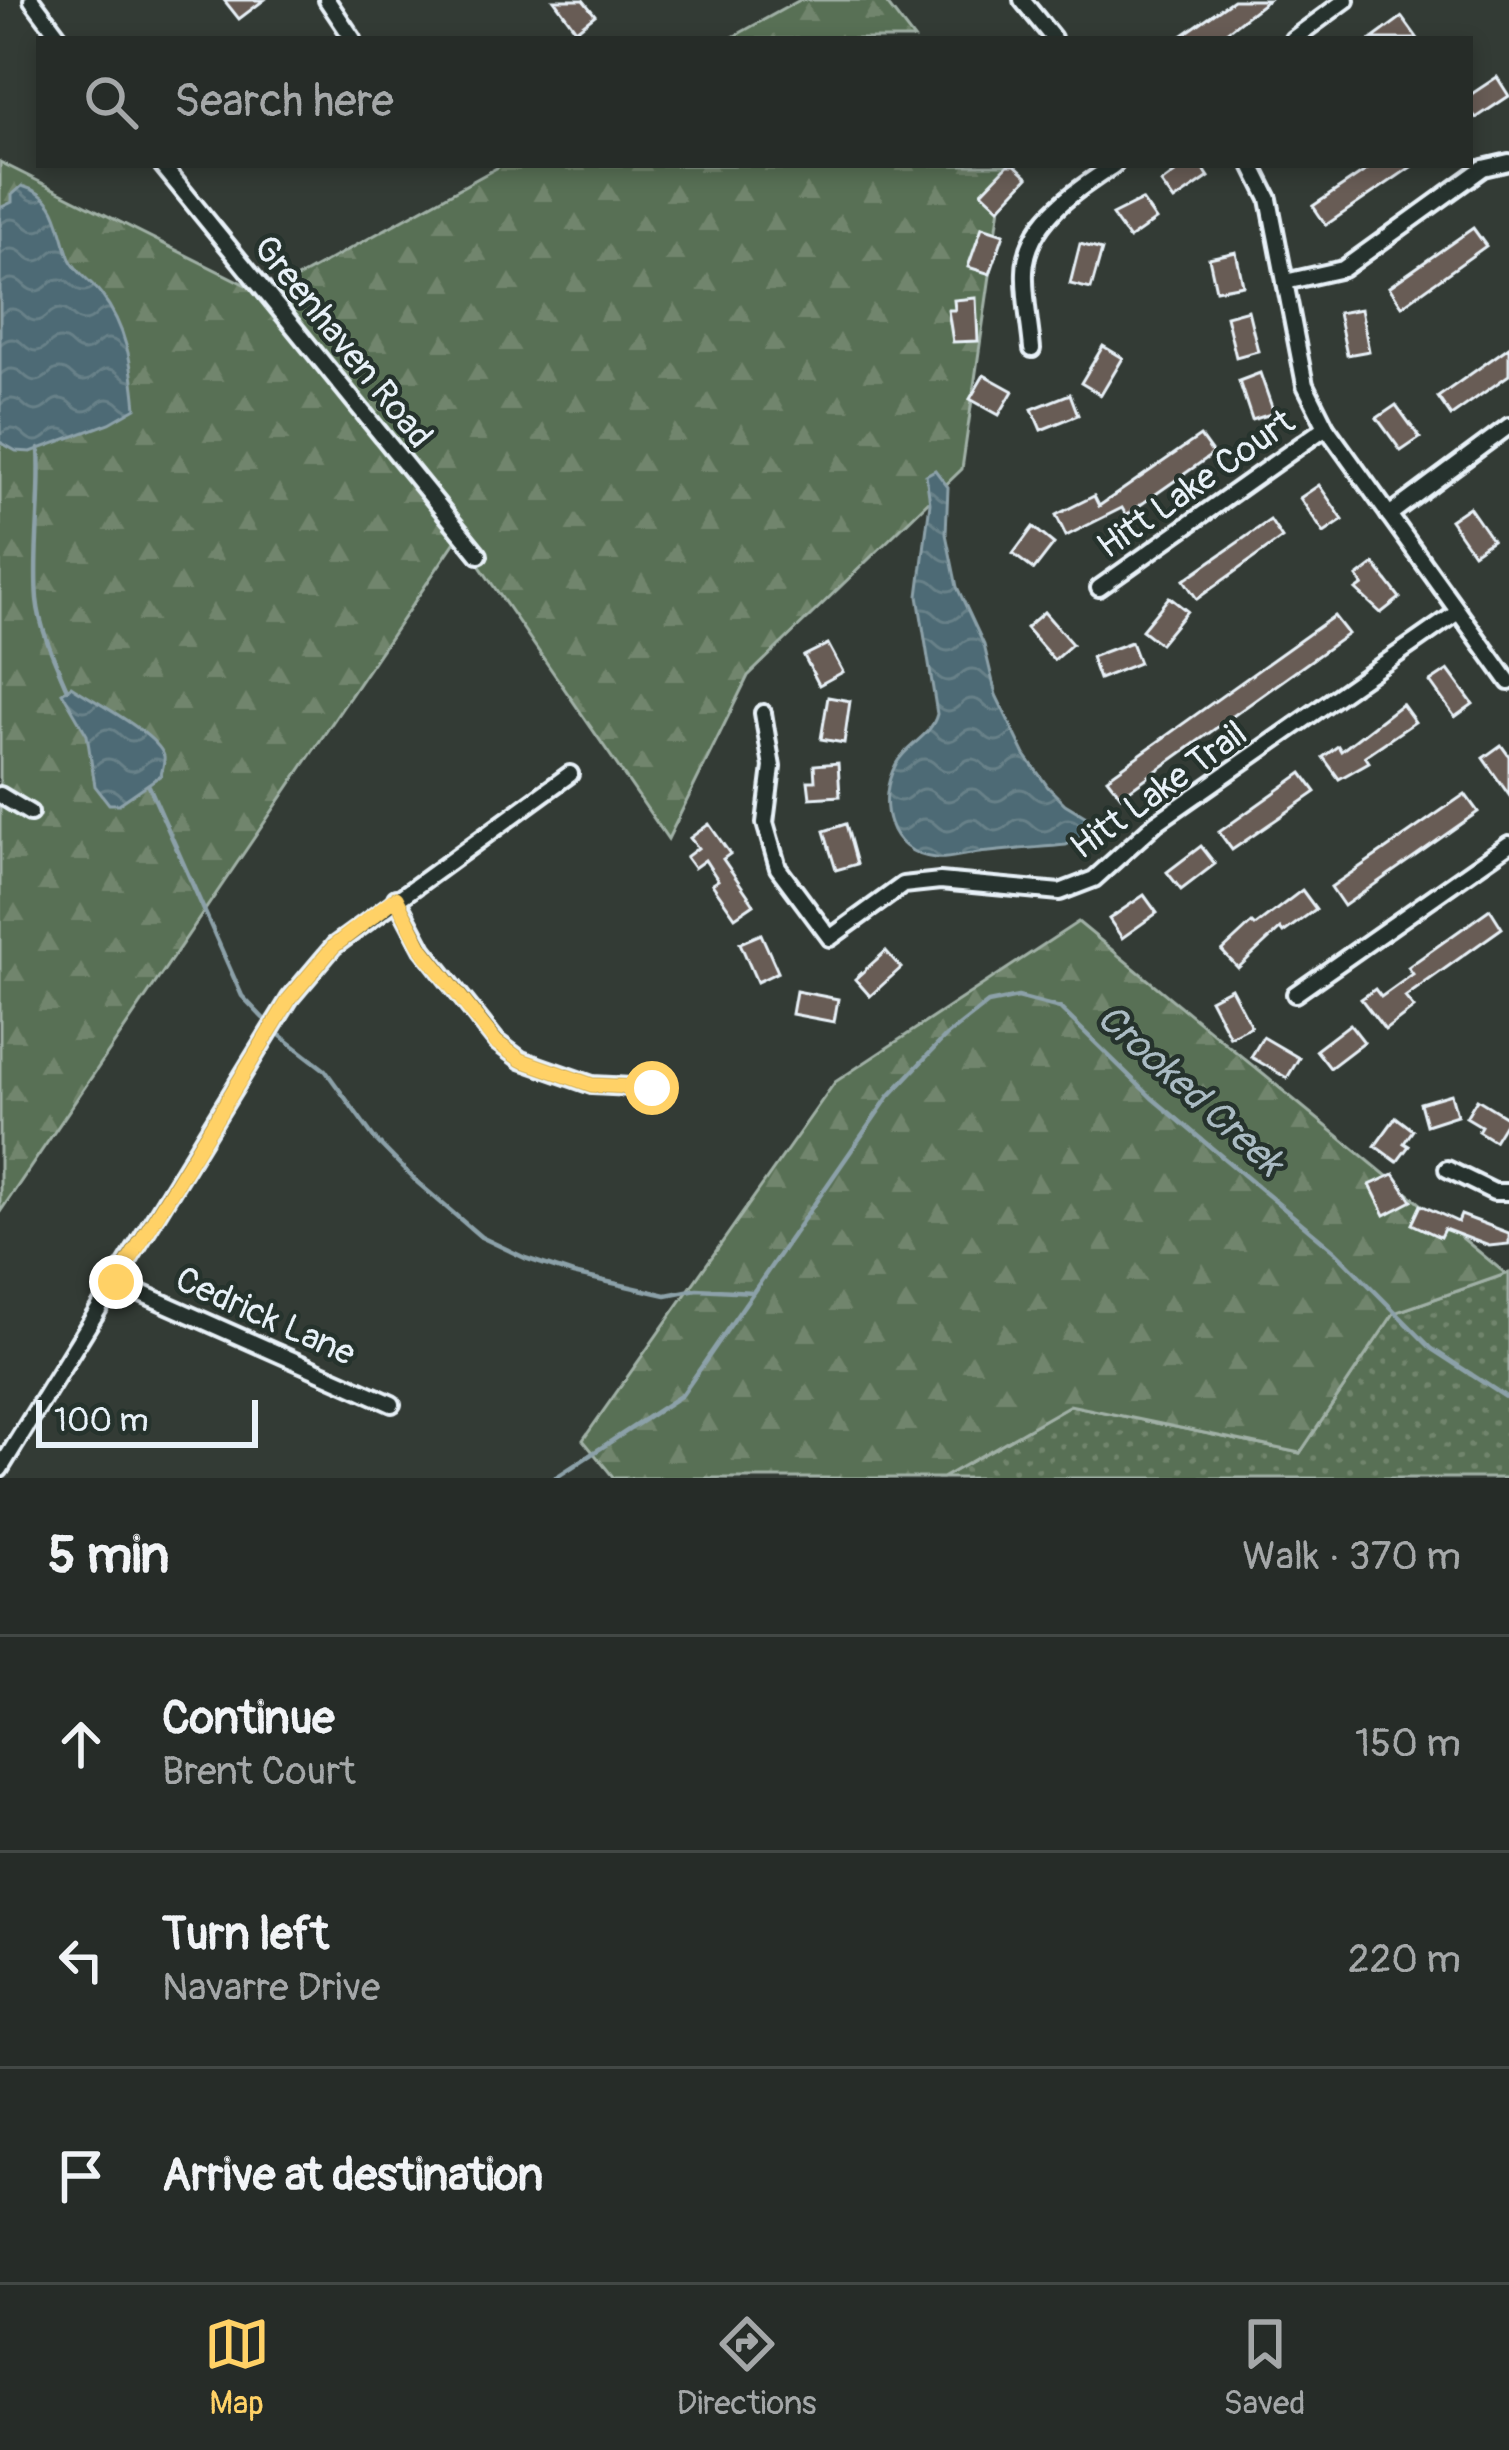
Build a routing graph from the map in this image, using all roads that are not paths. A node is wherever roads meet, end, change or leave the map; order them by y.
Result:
1 (32, 0) edge
2 (327, 0) edge
3 (1022, 0) edge
4 (1346, 0) edge
5 (59, 36) edge
6 (351, 36) edge
7 (1051, 36) edge
8 (1297, 36) edge
9 (1509, 162) edge
10 (164, 168) edge
11 (1110, 168) edge
12 (1254, 168) edge
13 (1285, 282) junction
14 (1032, 349) dead end
15 (1509, 426) edge
16 (1326, 427) junction
17 (1389, 514) junction
18 (479, 555) dead end
19 (1099, 588) dead end
20 (1458, 612) junction
21 (1509, 682) edge
22 (763, 713) dead end
23 (571, 774) dead end
24 (0, 795) edge
25 (30, 813) dead end
26 (1503, 848) edge
27 (1509, 869) edge
28 (396, 898) junction
29 (1294, 994) dead end
30 (652, 1088) dead end
31 (1447, 1169) dead end
32 (1509, 1192) edge
33 (116, 1282) junction
34 (392, 1404) dead end
35 (0, 1469) edge

1 - 5 street
2 - 6 street
3 - 7 street
4 - 8 street
9 - 13 street
10 - 18 street, Greenhaven Road
11 - 14 street
12 - 13 street
13 - 16 street
15 - 17 street
16 - 17 street
16 - 19 street, Hitt Lake Court
17 - 20 street
20 - 21 street
20 - 22 street, Hitt Lake Trail
23 - 28 street
24 - 25 street
26 - 27 street
26 - 29 street
28 - 30 street
28 - 33 street
31 - 32 street
33 - 34 street, Cedrick Lane
33 - 35 street

